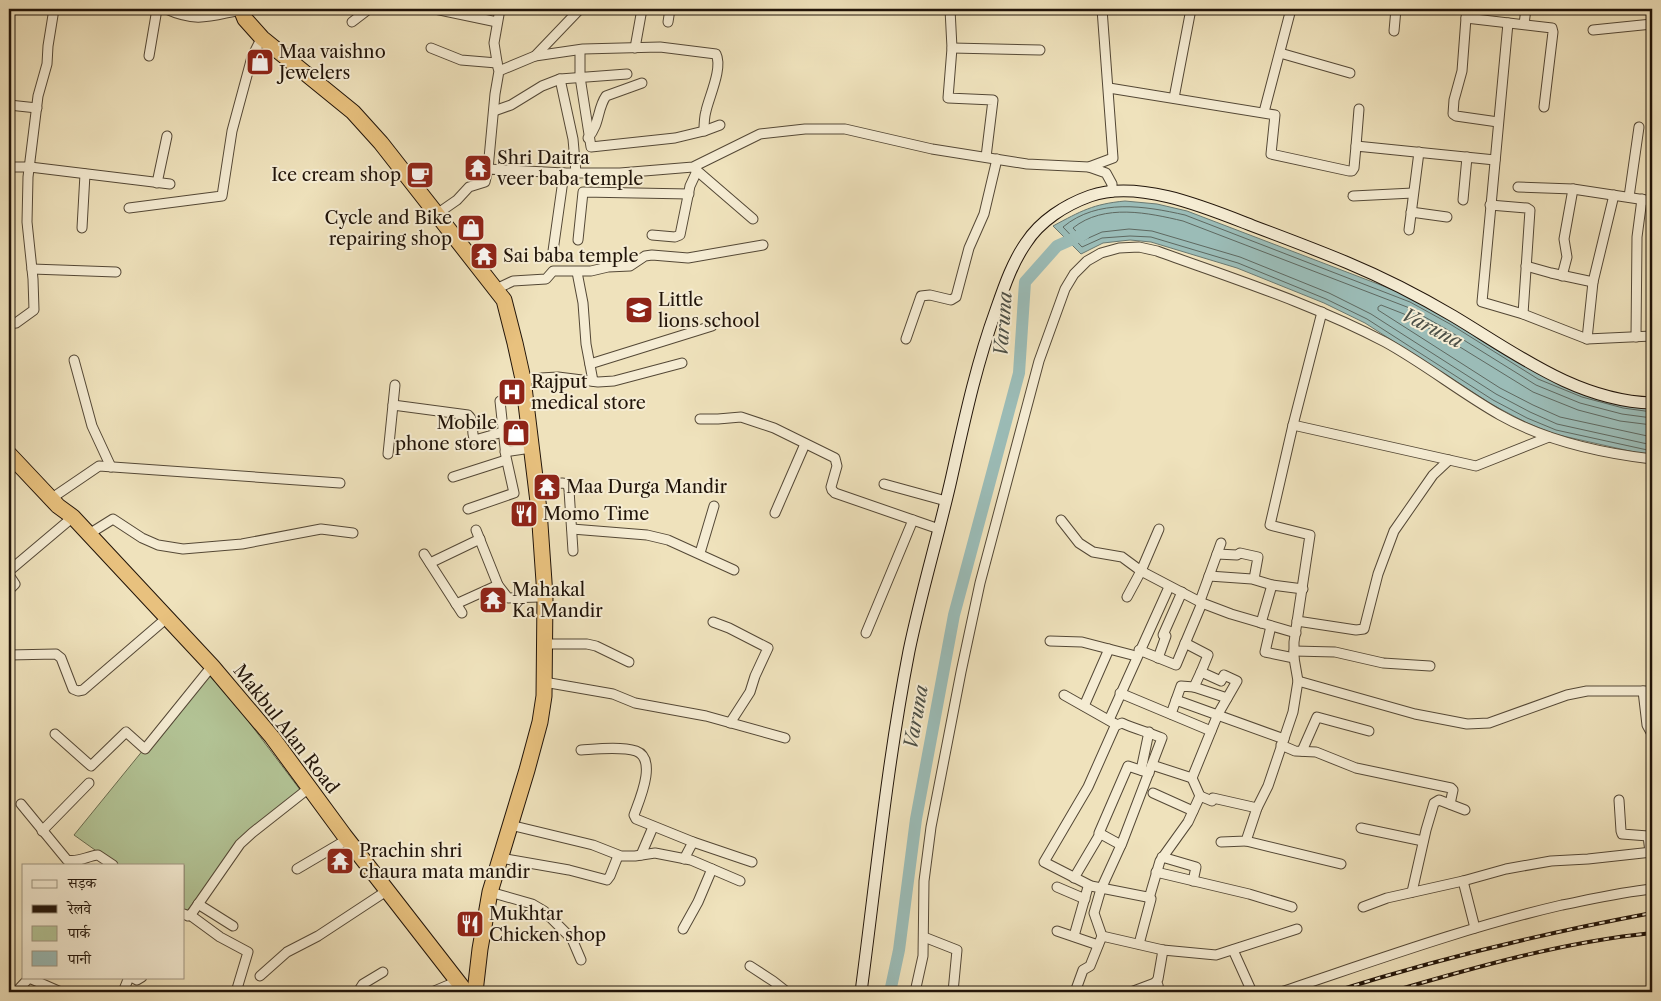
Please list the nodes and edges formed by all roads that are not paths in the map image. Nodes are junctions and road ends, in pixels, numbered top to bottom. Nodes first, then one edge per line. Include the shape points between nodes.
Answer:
1 (54, 9) edge
2 (157, 9) edge
3 (166, 9) edge
4 (369, 9) edge
5 (436, 9) edge
6 (500, 9) edge
7 (580, 9) edge
8 (642, 9) edge
9 (670, 9) edge
10 (950, 9) edge
11 (1102, 9) edge
12 (1191, 9) edge
13 (1292, 9) edge
14 (1396, 9) edge
15 (1526, 9) edge
16 (238, 10) edge
17 (1466, 13) edge
18 (352, 22) dead end
19 (498, 22) junction
20 (668, 22) dead end
21 (1508, 24) junction
22 (1524, 24) junction
23 (1652, 24) edge
24 (1592, 30) dead end
25 (1394, 31) dead end
26 (259, 43) junction
27 (431, 48) dead end
28 (635, 48) junction
29 (952, 48) junction
30 (580, 50) junction
31 (1040, 50) dead end
32 (1280, 52) junction
33 (148, 56) dead end
34 (535, 56) junction
35 (498, 67) junction
36 (1350, 73) dead end
37 (626, 74) dead end
38 (580, 77) junction
39 (560, 79) junction
40 (642, 83) dead end
41 (1109, 88) junction
42 (1174, 98) junction
43 (9, 105) edge
44 (37, 108) junction
45 (1359, 108) dead end
46 (1544, 108) dead end
47 (494, 111) junction
48 (1264, 112) junction
49 (1498, 122) junction
50 (720, 125) dead end
51 (1639, 126) dead end
52 (704, 131) junction
53 (167, 136) dead end
54 (588, 138) junction
55 (1356, 146) junction
56 (1419, 152) junction
57 (1467, 157) junction
58 (986, 158) junction
59 (997, 159) junction
60 (1495, 160) junction
61 (9, 167) edge
62 (30, 167) junction
63 (1089, 167) junction
64 (488, 169) junction
65 (695, 169) junction
66 (85, 174) junction
67 (564, 174) junction
68 (576, 174) junction
69 (157, 182) junction
70 (170, 184) dead end
71 (1518, 187) dead end
72 (1573, 189) junction
73 (1112, 192) junction
74 (1413, 193) junction
75 (689, 194) junction
76 (1614, 194) junction
77 (1353, 196) dead end
78 (1629, 197) junction
79 (1642, 199) junction
80 (1463, 200) dead end
81 (1652, 201) edge
82 (1490, 205) junction
83 (129, 208) dead end
84 (1411, 212) junction
85 (434, 216) junction
86 (1447, 217) dead end
87 (754, 218) dead end
88 (82, 228) dead end
89 (1409, 230) dead end
90 (652, 235) dead end
91 (578, 240) dead end
92 (762, 245) dead end
93 (553, 251) dead end
94 (1526, 266) junction
95 (32, 270) junction
96 (116, 272) dead end
97 (577, 272) junction
98 (1562, 276) junction
99 (1593, 282) junction
100 (496, 289) junction
101 (1322, 312) junction
102 (1523, 314) junction
103 (509, 317) junction
104 (9, 324) edge
105 (712, 326) dead end
106 (1652, 336) edge
107 (1636, 337) junction
108 (906, 339) dead end
109 (1587, 339) junction
110 (74, 360) dead end
111 (682, 363) dead end
112 (590, 364) junction
113 (523, 379) junction
114 (593, 381) junction
115 (395, 385) dead end
116 (500, 400) dead end
117 (1652, 403) edge
118 (393, 405) junction
119 (700, 419) dead end
120 (1293, 425) junction
121 (503, 432) junction
122 (1550, 437) junction
123 (805, 444) junction
124 (532, 448) junction
125 (9, 454) edge
126 (388, 454) dead end
127 (506, 456) junction
128 (1652, 459) edge
129 (1449, 460) junction
130 (112, 467) junction
131 (453, 477) dead end
132 (340, 483) dead end
133 (884, 484) dead end
134 (536, 492) junction
135 (946, 501) junction
136 (55, 502) junction
137 (714, 506) dead end
138 (468, 509) dead end
139 (775, 513) dead end
140 (70, 519) junction
141 (913, 520) junction
142 (1061, 520) dead end
143 (572, 529) junction
144 (939, 529) junction
145 (1159, 529) dead end
146 (476, 530) dead end
147 (353, 533) dead end
148 (89, 534) junction
149 (480, 540) junction
150 (1221, 544) dead end
151 (573, 551) dead end
152 (700, 553) junction
153 (424, 554) dead end
154 (1217, 554) junction
155 (430, 564) junction
156 (734, 570) dead end
157 (1141, 571) junction
158 (9, 573) edge
159 (1209, 576) junction
160 (1254, 579) junction
161 (498, 585) junction
162 (1169, 586) junction
163 (1272, 586) junction
164 (1303, 589) junction
165 (9, 590) edge
166 (1182, 592) junction
167 (539, 596) junction
168 (1127, 597) dead end
169 (1201, 602) junction
170 (456, 604) junction
171 (462, 613) dead end
172 (1297, 621) junction
173 (713, 622) dead end
174 (161, 623) junction
175 (1261, 623) junction
176 (1271, 626) junction
177 (866, 633) dead end
178 (1296, 634) junction
179 (1050, 641) dead end
180 (1185, 643) junction
181 (545, 644) junction
182 (1109, 649) junction
183 (1138, 653) junction
184 (1294, 654) junction
185 (9, 656) edge
186 (1158, 658) junction
187 (629, 662) dead end
188 (1430, 666) dead end
189 (209, 669) junction
190 (1201, 672) junction
191 (1298, 681) junction
192 (544, 682) junction
193 (1194, 687) junction
194 (1648, 691) edge
195 (1120, 693) junction
196 (1064, 695) dead end
197 (1227, 698) junction
198 (1176, 700) junction
199 (1084, 706) junction
200 (1171, 714) junction
201 (1218, 714) junction
202 (1112, 722) junction
203 (730, 723) junction
204 (1211, 731) junction
205 (1369, 731) dead end
206 (1149, 732) junction
207 (55, 734) dead end
208 (1652, 734) edge
209 (785, 738) dead end
210 (1282, 742) junction
211 (581, 750) dead end
212 (1302, 751) junction
213 (288, 765) junction
214 (1148, 769) junction
215 (1192, 778) junction
216 (89, 782) dead end
217 (304, 792) junction
218 (1153, 793) dead end
219 (1200, 796) junction
220 (1619, 800) dead end
221 (21, 804) dead end
222 (1450, 804) junction
223 (1257, 808) junction
224 (1465, 810) dead end
225 (1193, 811) junction
226 (510, 825) junction
227 (653, 827) junction
228 (1361, 828) dead end
229 (42, 831) junction
230 (1100, 834) junction
231 (345, 841) junction
232 (1246, 841) junction
233 (1423, 841) junction
234 (693, 842) junction
235 (1221, 842) dead end
236 (1121, 845) junction
237 (1651, 852) edge
238 (641, 855) junction
239 (618, 856) junction
240 (1162, 857) junction
241 (500, 858) junction
242 (684, 859) junction
243 (752, 862) dead end
244 (112, 864) edge
245 (1341, 864) dead end
246 (297, 869) dead end
247 (712, 869) junction
248 (1156, 872) junction
249 (1074, 878) junction
250 (740, 881) dead end
251 (1193, 881) junction
252 (1463, 881) junction
253 (1091, 886) junction
254 (1057, 887) dead end
255 (1101, 888) junction
256 (1652, 888) edge
257 (490, 892) junction
258 (1412, 892) junction
259 (384, 893) junction
260 (1147, 897) junction
261 (1085, 899) junction
262 (198, 904) junction
263 (1292, 906) dead end
264 (1363, 906) dead end
265 (187, 914) edge
266 (233, 926) dead end
267 (1475, 928) junction
268 (683, 929) dead end
269 (1297, 929) dead end
270 (1058, 931) dead end
271 (1074, 936) junction
272 (1102, 936) junction
273 (924, 937) junction
274 (1139, 944) junction
275 (1098, 945) junction
276 (1163, 950) junction
277 (1233, 950) junction
278 (581, 960) dead end
279 (750, 966) dead end
280 (383, 972) dead end
281 (260, 976) dead end
282 (130, 978) edge
283 (1155, 983) junction
284 (463, 990) edge
285 (16, 992) edge
286 (61, 992) edge
287 (123, 992) edge
288 (236, 992) edge
289 (358, 992) edge
290 (432, 992) edge
291 (787, 992) edge
292 (861, 992) edge
293 (915, 992) edge
294 (953, 992) edge
295 (1075, 992) edge
296 (1131, 992) edge
297 (1159, 992) edge
298 (1252, 992) edge
299 (1281, 992) edge

1 - 44 street
2 - 33 street
3 - 16 street via 192,18
4 - 18 street
5 - 19 street
6 - 19 street
7 - 34 street
8 - 28 street
9 - 20 street
10 - 29 street
11 - 41 street
12 - 42 street
13 - 32 street
14 - 25 street
15 - 22 street
16 - 26 highway via 245,30
16 - 85 highway via 262,38 353,112 394,158
17 - 21 street
17 - 49 street via 1462,71 1453,114
19 - 35 street via 494,43
21 - 22 street
21 - 49 street
22 - 46 street via 1549,27 1553,32
23 - 24 street
26 - 83 street via 252,57 232,131 222,196
26 - 85 highway via 321,92 361,130
27 - 35 street via 461,60
28 - 30 street
28 - 52 street via 674,48 717,55 717,73 705,114
29 - 31 street
29 - 58 street via 948,98 993,100
30 - 34 street
30 - 38 street
32 - 36 street
32 - 48 street
34 - 35 street
35 - 47 street
37 - 38 street
38 - 39 street
38 - 54 street
39 - 47 street
39 - 68 street via 573,139
40 - 54 street via 606,96
41 - 42 street
41 - 63 street via 1113,158
42 - 48 street
43 - 44 street
44 - 62 street
45 - 55 street
47 - 64 street
48 - 55 street via 1275,115 1271,154 1352,171
49 - 60 street
50 - 52 street
51 - 78 street
52 - 54 street via 594,148
53 - 69 street
55 - 56 street
56 - 57 street
56 - 74 street
57 - 60 street
57 - 80 street
58 - 59 street
58 - 65 street via 845,130 804,129 760,134
59 - 63 street
59 - 108 street via 984,214 969,248 956,298 951,300 930,294 921,296
60 - 82 street
61 - 62 street
62 - 66 street
62 - 95 street via 27,222
63 - 73 street via 1106,172
64 - 67 street
64 - 85 street via 485,182 469,187
65 - 68 street
65 - 75 street
65 - 87 street
66 - 69 street
66 - 88 street
67 - 68 street
67 - 93 street
69 - 70 street
71 - 72 street
72 - 76 street
72 - 98 street via 1564,239 1567,257
73 - 117 street via 1170,197 1278,235 1406,290 1550,375 1600,394
73 - 135 street via 1092,195 1055,214 1037,228 1018,256 990,324
74 - 77 street
74 - 84 street
75 - 90 street via 680,235
75 - 91 street via 583,192
76 - 78 street
76 - 99 street
78 - 79 street
79 - 81 street
79 - 107 street via 1637,237
82 - 94 street via 1529,208
82 - 102 street via 1482,300
84 - 86 street
84 - 89 street
85 - 100 highway
85 - 103 highway
92 - 97 street via 688,258 644,256 630,266
94 - 98 street
94 - 102 street
95 - 96 street
95 - 104 street via 34,310 16,323
97 - 100 street via 553,270 546,279 513,281
97 - 112 street
98 - 99 street
99 - 109 street
100 - 103 highway via 504,300
101 - 120 street
101 - 122 street via 1386,343 1500,415
101 - 273 street via 1139,247 1101,253 1074,274 1065,289 1039,361 980,583 931,828 924,880
102 - 109 street
103 - 113 highway
105 - 112 street
106 - 107 street
107 - 109 street
110 - 130 street via 92,426
111 - 114 street via 624,380
112 - 114 street
113 - 114 street
113 - 124 highway
115 - 118 street
116 - 121 street
118 - 121 street via 468,415 475,440
118 - 126 street
119 - 123 street via 742,417
120 - 129 street
120 - 164 street via 1270,525 1310,536
121 - 127 street
122 - 128 street
122 - 129 street via 1476,466
123 - 139 street
123 - 141 street via 837,460 831,487 835,493
124 - 127 street
124 - 134 highway
125 - 136 highway, Makbul Alan Road
127 - 131 street
127 - 138 street via 514,493
129 - 172 street via 1433,475 1394,531 1378,574 1364,628 1356,630
130 - 132 street
130 - 136 street via 99,466
133 - 135 street
134 - 143 street via 568,484
134 - 167 highway via 533,512
134 - 181 highway via 546,596
135 - 144 street
136 - 140 highway, Makbul Alan Road
137 - 152 street
140 - 148 highway, Makbul Alan Road
140 - 158 street
140 - 174 highway, Makbul Alan Road
141 - 144 street
141 - 177 street
142 - 157 street via 1086,548 1122,557
143 - 151 street
143 - 152 street via 646,535
144 - 292 street via 919,603 899,712
145 - 157 street
146 - 149 street
147 - 148 street via 321,529 242,544 182,549 158,546 113,519
148 - 189 highway, Makbul Alan Road
149 - 155 street
149 - 161 street
150 - 154 street
152 - 156 street
153 - 155 street
154 - 159 street
154 - 160 street via 1240,553 1258,557
155 - 170 street
157 - 162 street
157 - 168 street
158 - 165 street via 15,584
159 - 160 street
159 - 169 street
160 - 163 street
161 - 167 street via 508,598
161 - 170 street
162 - 166 street
162 - 183 street
163 - 164 street
163 - 175 street
164 - 172 street
166 - 169 street
166 - 186 street via 1163,635 1166,636
167 - 284 highway via 533,722 479,900
169 - 175 street
169 - 180 street
170 - 171 street
172 - 178 street
173 - 203 street via 768,648 750,692
174 - 185 street via 80,691 73,689 61,658 56,654
174 - 189 highway, Makbul Alan Road
175 - 176 street
176 - 178 street
176 - 184 street via 1265,652
178 - 184 street
179 - 182 street via 1082,642
180 - 186 street via 1176,665
180 - 190 street via 1208,655
181 - 187 street via 587,644
181 - 192 highway
182 - 183 street
182 - 199 street
183 - 186 street
183 - 195 street
184 - 188 street via 1335,652 1383,663
184 - 191 street
189 - 207 street via 145,748 126,732 90,766
189 - 213 highway, Makbul Alan Road via 272,737
190 - 193 street
190 - 197 street via 1221,681 1224,675 1237,681
191 - 194 street via 1415,714 1467,724 1489,723 1587,691
191 - 210 street via 1293,712
192 - 203 street via 613,694 635,703
192 - 226 highway via 540,722
193 - 197 street
193 - 198 street via 1182,686
194 - 208 street via 1647,725
195 - 200 street
195 - 202 street
196 - 199 street
197 - 201 street
198 - 200 street
198 - 201 street
199 - 202 street
200 - 204 street
201 - 204 street
201 - 210 street
202 - 206 street
202 - 249 street via 1088,787 1044,862
203 - 209 street
204 - 215 street
205 - 212 street via 1317,717
206 - 214 street
206 - 214 street via 1162,738
210 - 212 street via 1295,751
210 - 223 street
211 - 227 street via 629,750 642,755 646,764 646,782 634,817
212 - 222 street via 1316,752 1356,768 1451,788
213 - 217 highway, Makbul Alan Road
213 - 231 highway, Makbul Alan Road
214 - 215 street
214 - 230 street via 1128,766
214 - 236 street
215 - 219 street
216 - 229 street
217 - 231 highway, Makbul Alan Road
217 - 262 street via 240,844
218 - 225 street
219 - 223 street
219 - 225 street
220 - 237 street via 1622,834 1648,836
221 - 229 street
222 - 224 street
222 - 233 street via 1439,800 1434,803
223 - 232 street
225 - 240 street
226 - 239 street via 593,845
226 - 241 highway
227 - 234 street
227 - 238 street
228 - 233 street
229 - 244 street via 67,860 78,861 98,855
230 - 236 street
230 - 249 street
231 - 246 street
231 - 259 highway, Makbul Alan Road
232 - 235 street
232 - 245 street
233 - 258 street
234 - 242 street
234 - 243 street
236 - 255 street
237 - 252 street via 1551,860
238 - 239 street
238 - 242 street via 655,853
239 - 241 street via 607,880
240 - 248 street
240 - 251 street via 1196,867
241 - 257 highway
242 - 247 street
247 - 250 street
247 - 268 street
248 - 251 street
248 - 260 street
249 - 253 street
251 - 263 street
252 - 258 street
252 - 267 street
253 - 255 street
253 - 261 street
254 - 261 street
255 - 260 street
255 - 272 street via 1094,913
256 - 267 street via 1540,910
257 - 278 street via 532,904 544,911 572,939
257 - 284 highway via 480,949
258 - 264 street
259 - 281 street via 288,952
259 - 284 highway, Makbul Alan Road
260 - 274 street via 1151,899
261 - 271 street
262 - 265 street
262 - 266 street
265 - 288 street via 248,952
267 - 299 street
269 - 277 street
270 - 271 street
271 - 275 street
272 - 274 street
272 - 275 street
273 - 293 street
273 - 294 street via 957,950
274 - 276 street
275 - 295 street
276 - 277 street via 1216,955
276 - 283 street
277 - 298 street
279 - 291 street
280 - 289 street via 363,984
282 - 287 street
283 - 296 street
283 - 297 street
284 - 290 street
285 - 286 street via 29,978

